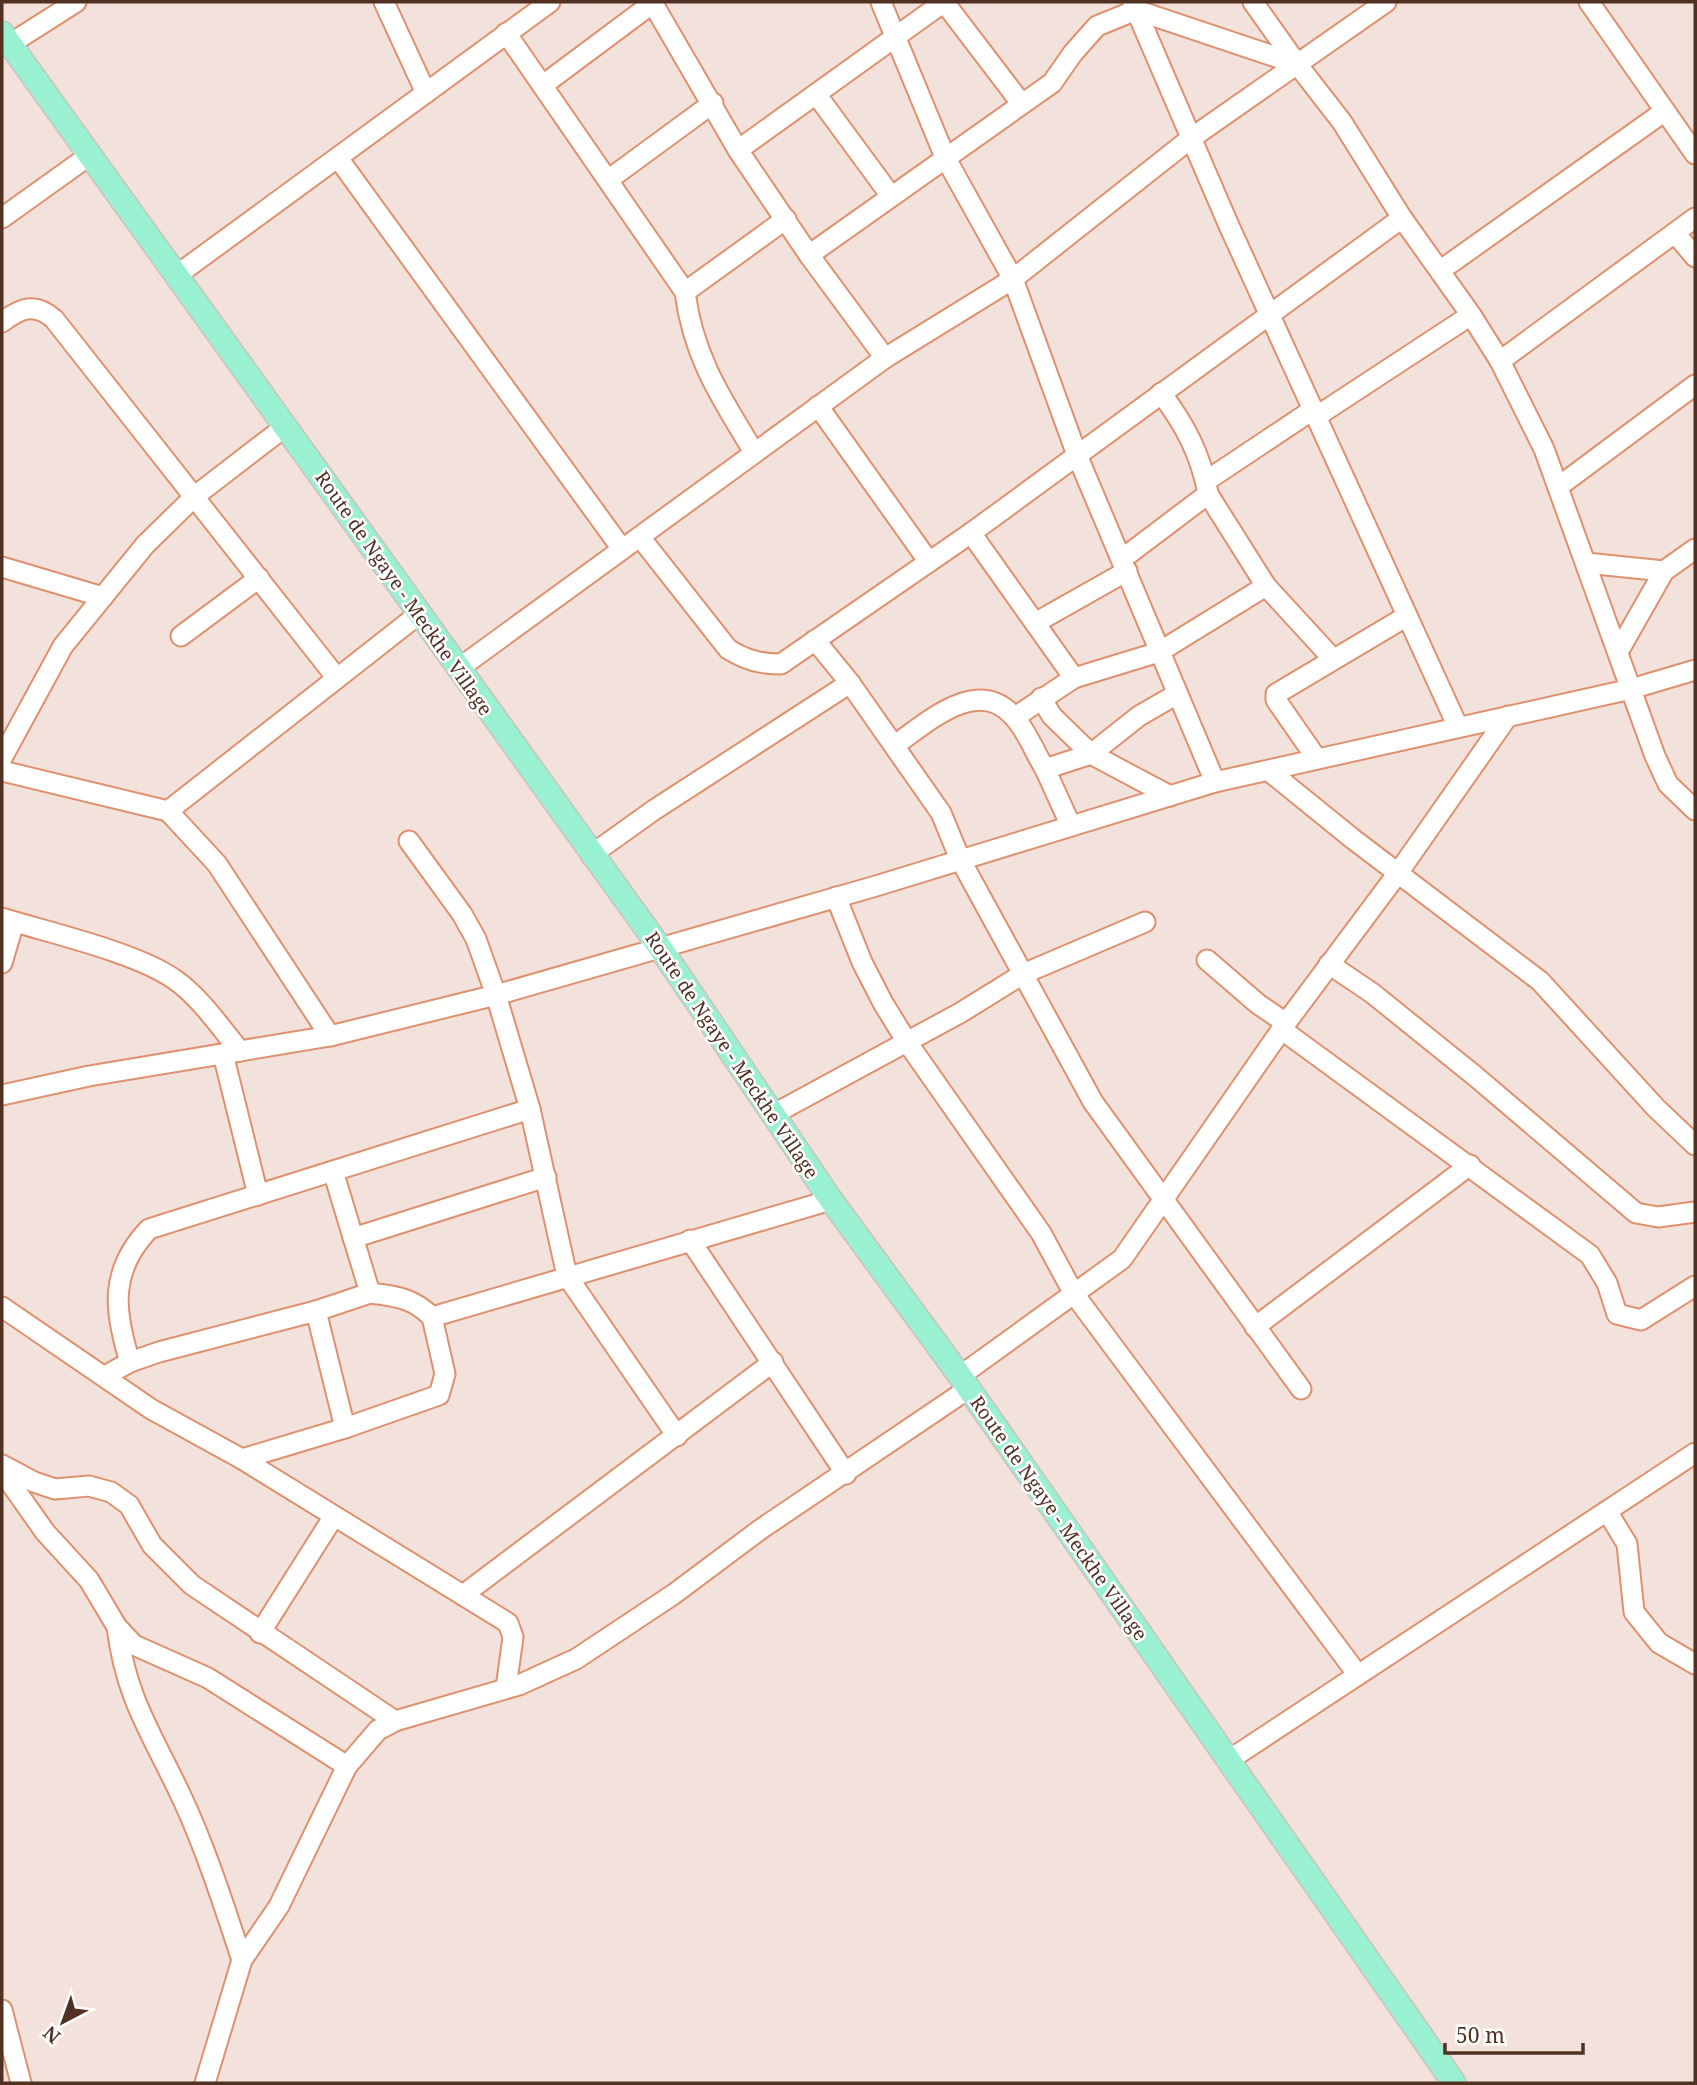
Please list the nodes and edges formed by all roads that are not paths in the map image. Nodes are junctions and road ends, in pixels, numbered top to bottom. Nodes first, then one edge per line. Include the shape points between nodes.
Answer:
1 (76, 2) edge
2 (384, 2) edge
3 (550, 2) edge
4 (881, 2) edge
5 (944, 2) edge
6 (1253, 2) edge
7 (1386, 2) edge
8 (1589, 2) edge
9 (652, 3) edge
10 (1134, 6) edge
11 (506, 33) junction
12 (895, 35) junction
13 (6, 39) edge
14 (1297, 64) junction
15 (543, 85) junction
16 (426, 93) junction
17 (816, 94) junction
18 (713, 103) junction
19 (1021, 103) junction
20 (1665, 111) junction
21 (1190, 139) junction
22 (738, 150) junction
23 (1695, 154) edge
24 (90, 155) junction
25 (945, 157) junction
26 (338, 158) junction
27 (608, 180) junction
28 (891, 196) junction
29 (2, 218) edge
30 (1402, 218) junction
31 (1695, 218) edge
32 (786, 219) junction
33 (1675, 233) junction
34 (809, 255) junction
35 (1695, 257) edge
36 (1441, 271) junction
37 (177, 275) junction
38 (1013, 279) junction
39 (685, 292) junction
40 (1270, 313) junction
41 (1471, 315) junction
42 (2, 322) edge
43 (885, 358) junction
44 (1500, 361) junction
45 (1695, 385) edge
46 (1161, 393) junction
47 (818, 406) junction
48 (1315, 413) junction
49 (286, 426) junction
50 (754, 452) junction
51 (1077, 455) junction
52 (1207, 487) junction
53 (1558, 487) junction
54 (195, 496) junction
55 (971, 533) junction
56 (640, 537) junction
57 (1695, 548) edge
58 (622, 549) junction
59 (929, 562) junction
60 (1586, 563) junction
61 (1125, 565) junction
62 (2, 567) edge
63 (1664, 571) junction
64 (259, 578) junction
65 (1266, 586) junction
66 (103, 597) junction
67 (419, 614) junction
68 (1407, 615) junction
69 (1035, 623) junction
70 (181, 636) dead end
71 (815, 640) junction
72 (1159, 652) junction
73 (1618, 652) junction
74 (1333, 659) junction
75 (458, 669) junction
76 (1695, 670) edge
77 (336, 677) junction
78 (1074, 678) junction
79 (850, 683) junction
80 (1631, 689) junction
81 (1177, 694) junction
82 (1041, 698) junction
83 (1508, 716) junction
84 (1015, 717) junction
85 (1458, 727) junction
86 (895, 745) junction
87 (1091, 754) junction
88 (2, 758) edge
89 (1317, 760) junction
90 (1045, 769) junction
91 (2, 771) edge
92 (1269, 771) junction
93 (1215, 782) junction
94 (1170, 796) junction
95 (1695, 810) edge
96 (167, 811) junction
97 (1070, 826) junction
98 (409, 841) dead end
99 (591, 855) junction
100 (960, 859) junction
101 (1398, 873) junction
102 (836, 897) junction
103 (8, 920) edge
104 (1144, 922) dead end
105 (661, 949) junction
106 (1207, 960) dead end
107 (2, 963) edge
108 (1329, 964) junction
109 (1023, 974) junction
110 (496, 995) junction
111 (1283, 1026) junction
112 (330, 1036) junction
113 (907, 1042) junction
114 (231, 1052) junction
115 (2, 1095) edge
116 (530, 1110) junction
117 (774, 1114) junction
118 (1695, 1145) edge
119 (1470, 1165) junction
120 (333, 1171) junction
121 (546, 1177) junction
122 (258, 1195) junction
123 (831, 1200) junction
124 (1163, 1200) junction
125 (1695, 1212) edge
126 (353, 1238) junction
127 (690, 1240) junction
128 (567, 1276) junction
129 (1695, 1286) edge
130 (370, 1293) junction
131 (1074, 1294) junction
132 (2, 1307) edge
133 (316, 1311) junction
134 (432, 1317) junction
135 (1255, 1327) junction
136 (130, 1362) junction
137 (773, 1362) junction
138 (105, 1376) junction
139 (964, 1382) junction
140 (1301, 1389) dead end
141 (345, 1428) junction
142 (677, 1436) junction
143 (1695, 1453) edge
144 (242, 1459) junction
145 (2, 1465) edge
146 (2, 1471) edge
147 (846, 1474) junction
148 (1607, 1511) junction
149 (334, 1516) junction
150 (463, 1595) junction
151 (117, 1627) junction
152 (260, 1633) junction
153 (1695, 1664) edge
154 (1358, 1675) junction
155 (506, 1688) junction
156 (396, 1721) junction
157 (1228, 1760) junction
158 (347, 1766) junction
159 (242, 1960) junction
160 (2, 2010) edge
161 (21, 2083) edge
162 (205, 2083) edge
163 (1454, 2083) edge

1 - 13 street
2 - 16 street
3 - 11 street
4 - 12 street
5 - 12 street
5 - 19 street
6 - 14 street
7 - 14 street
8 - 20 street
9 - 15 street
9 - 18 street
10 - 14 street
10 - 19 street via 1097,26 1052,83
10 - 21 street
11 - 15 street
11 - 16 street
12 - 17 street
12 - 25 street
13 - 24 main road, Route de Ngaye - Meckhe Village
14 - 21 street
14 - 30 street via 1342,122
15 - 27 street
16 - 26 street
17 - 22 street
17 - 28 street
18 - 22 street
18 - 27 street
19 - 25 street
20 - 23 street
20 - 36 street
21 - 38 street
21 - 40 street
22 - 32 street
24 - 29 street
24 - 37 main road, Route de Ngaye - Meckhe Village
25 - 28 street
25 - 38 street
26 - 37 street
26 - 58 street
27 - 39 street
28 - 34 street
30 - 36 street
30 - 40 street
31 - 33 street
32 - 34 street
32 - 39 street
33 - 35 street
33 - 44 street
34 - 43 street
36 - 41 street
37 - 49 main road, Route de Ngaye - Meckhe Village
38 - 43 street
38 - 51 street
39 - 50 street via 699,356
40 - 46 street
40 - 48 street
41 - 44 street
41 - 48 street
42 - 54 street via 27,307 42,309
43 - 47 street
44 - 53 street
45 - 53 street
46 - 51 street
46 - 52 street via 1189,431
47 - 50 street
47 - 59 street
48 - 52 street
48 - 68 street
49 - 54 street
49 - 67 main road, Route de Ngaye - Meckhe Village
50 - 56 street
51 - 55 street
51 - 61 street
52 - 61 street
52 - 65 street
53 - 60 street
54 - 64 street
54 - 66 street via 145,545
55 - 59 street
55 - 69 street
56 - 58 street
56 - 71 street via 729,649 744,659 780,664
57 - 63 street
58 - 75 street
59 - 71 street
60 - 63 street
60 - 73 street
61 - 69 street
61 - 72 street
62 - 66 street
63 - 73 street
64 - 70 street
64 - 77 street
65 - 72 street
65 - 74 street
66 - 88 street via 63,646
67 - 75 main road, Route de Ngaye - Meckhe Village
67 - 77 street
68 - 74 street
68 - 85 street
69 - 78 street
71 - 79 street
72 - 78 street
72 - 81 street
73 - 80 street
74 - 89 street via 1276,694
75 - 99 main road, Route de Ngaye - Meckhe Village
76 - 80 street
77 - 96 street
78 - 82 street
79 - 86 street
79 - 99 street
80 - 83 street
80 - 95 street via 1668,784
81 - 87 street via 1139,716
81 - 93 street
82 - 84 street
82 - 87 street via 1052,716
83 - 85 street
83 - 101 street
84 - 86 street via 996,702 961,703
84 - 90 street
85 - 89 street
86 - 100 street via 941,813
87 - 90 street
87 - 94 street
89 - 92 street
90 - 97 street
91 - 96 street
92 - 93 street
92 - 101 street
93 - 94 street
94 - 97 street
96 - 112 street via 217,864
97 - 100 street
98 - 110 street via 462,914
99 - 105 main road, Route de Ngaye - Meckhe Village
100 - 102 street
100 - 109 street
101 - 108 street
101 - 118 street via 1540,981
102 - 105 street
102 - 113 street via 862,962
103 - 107 street
103 - 114 street via 147,965 174,979 190,993
104 - 109 street
105 - 110 street
105 - 117 main road, Route de Ngaye - Meckhe Village
106 - 111 street
108 - 111 street
108 - 125 street via 1465,1067 1636,1213 1658,1217
109 - 113 street
109 - 124 street via 1093,1102
110 - 112 street
110 - 116 street
111 - 119 street
111 - 124 street
112 - 114 street
113 - 117 street
113 - 131 street via 1041,1233
114 - 115 street
114 - 122 street
116 - 120 street
116 - 121 street
117 - 123 main road, Route de Ngaye - Meckhe Village
119 - 129 street via 1590,1255 1607,1283 1617,1314 1641,1320
119 - 135 street
120 - 122 street
120 - 126 street
121 - 126 street
121 - 128 street
122 - 136 street via 149,1229 139,1239 126,1259 117,1294 119,1326
123 - 127 street
123 - 139 main road, Route de Ngaye - Meckhe Village
124 - 131 street via 1122,1259
124 - 135 street
126 - 130 street
127 - 128 street
127 - 137 street
128 - 134 street
128 - 142 street
130 - 133 street
130 - 134 street via 403,1297
131 - 139 street
131 - 154 street
132 - 138 street
133 - 136 street
133 - 141 street
134 - 141 street via 445,1374 439,1395
135 - 140 street
136 - 138 street
137 - 142 street
137 - 147 street
138 - 144 street via 151,1409
139 - 147 street
139 - 157 main road, Route de Ngaye - Meckhe Village
141 - 144 street
142 - 150 street
143 - 148 street
144 - 149 street
145 - 152 street via 55,1489 89,1486 111,1492 129,1505 152,1545 172,1568
146 - 151 street via 45,1532 89,1580
147 - 155 street via 576,1659
148 - 153 street via 1627,1544 1634,1612 1659,1643
148 - 154 street
149 - 150 street
149 - 152 street
150 - 155 street via 508,1623 513,1637
151 - 158 street via 134,1645 208,1678
151 - 159 street via 122,1667 138,1711 208,1859
152 - 156 street
154 - 157 street
155 - 156 street
156 - 158 street via 371,1737
157 - 163 main road, Route de Ngaye - Meckhe Village
158 - 159 street via 279,1906
159 - 162 street
160 - 161 street

